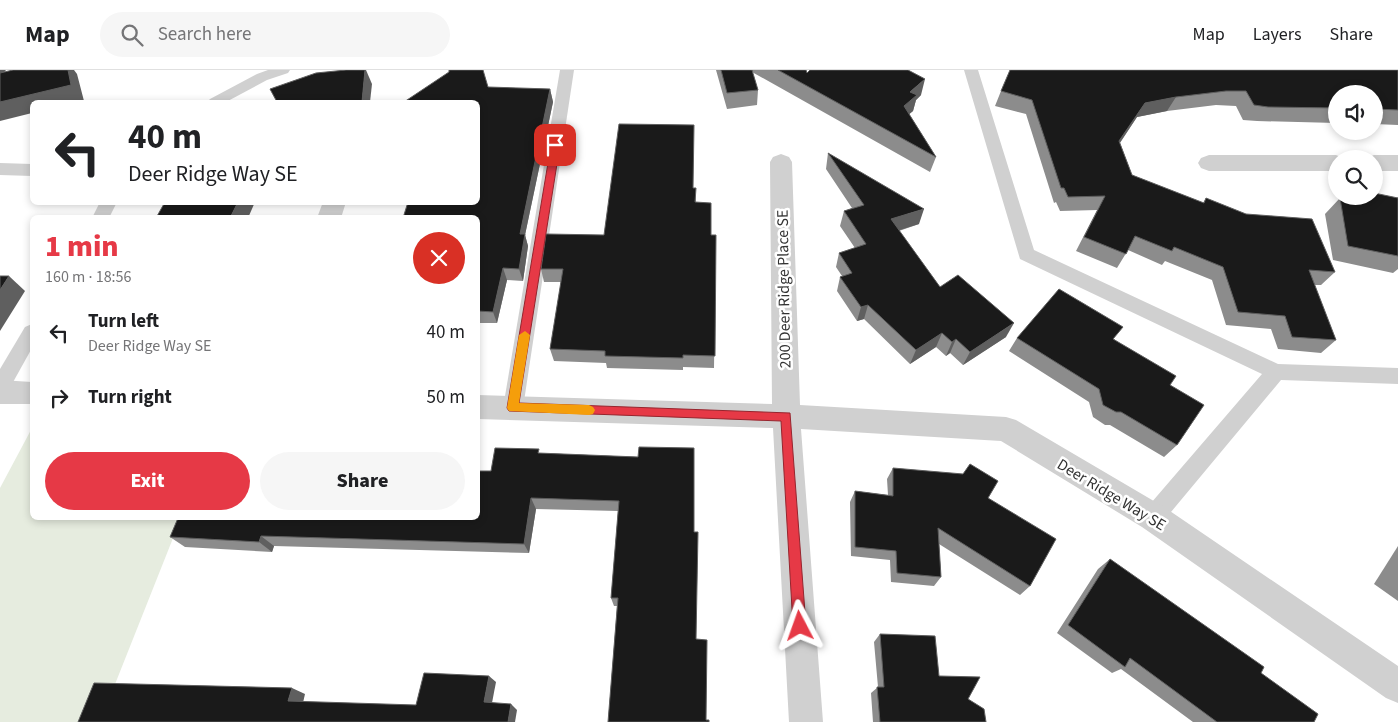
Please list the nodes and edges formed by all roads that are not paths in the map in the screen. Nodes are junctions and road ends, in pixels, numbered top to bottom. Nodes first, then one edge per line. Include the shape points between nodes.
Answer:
1 (283, 70) edge
2 (567, 70) edge
3 (971, 70) edge
4 (219, 100) edge
5 (780, 162) dead end
6 (1328, 163) edge
7 (1383, 163) edge
8 (1398, 163) edge
9 (1209, 164) dead end
10 (0, 169) edge
11 (30, 170) edge
12 (30, 335) edge
13 (1276, 372) junction
14 (1398, 376) edge
15 (0, 386) edge
16 (0, 392) edge
17 (30, 393) edge
18 (480, 407) edge
19 (513, 408) junction
20 (786, 416) junction
21 (1152, 517) junction
22 (1398, 686) edge
23 (806, 722) edge

1 - 4 lane via 262,77
2 - 19 lane
3 - 13 lane via 1026,254
5 - 20 street, 200 Deer Ridge Place SE
6 - 9 street
7 - 8 street
10 - 11 lane
12 - 15 lane
13 - 14 lane
13 - 21 lane
16 - 17 street
18 - 19 street, Deer Ridge Way SE
19 - 20 street, Deer Ridge Way SE
20 - 21 street, Deer Ridge Way SE via 1006,430
20 - 23 street
21 - 22 street, Deer Ridge Way SE

